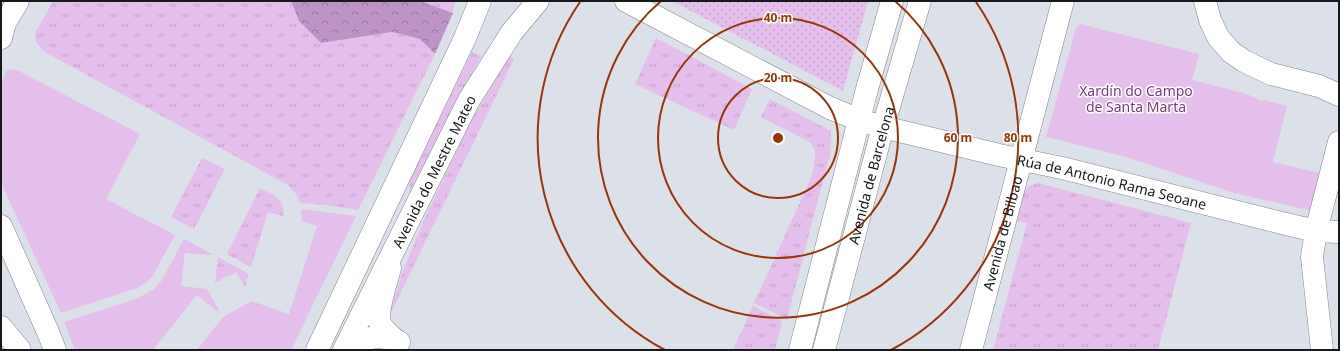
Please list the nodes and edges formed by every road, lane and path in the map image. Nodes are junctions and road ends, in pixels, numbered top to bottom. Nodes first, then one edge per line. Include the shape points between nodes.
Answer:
1 (18, 1) edge
2 (480, 1) edge
3 (538, 1) edge
4 (626, 1) edge
5 (892, 1) edge
6 (920, 1) edge
7 (1063, 1) edge
8 (1205, 1) edge
9 (2, 29) edge
10 (1339, 95) edge
11 (859, 120) junction
12 (883, 127) junction
13 (1339, 142) edge
14 (1021, 160) junction
15 (1, 226) edge
16 (1316, 231) junction
17 (1339, 232) edge
18 (394, 251) junction
19 (1, 327) edge
20 (400, 345) edge
21 (20, 350) edge
22 (55, 350) edge
23 (317, 350) edge
24 (346, 350) edge
25 (800, 350) edge
26 (824, 350) edge
27 (971, 350) edge
28 (1322, 350) edge

1 - 9 street
2 - 23 street, Avenida do Mestre Mateo via 465,38
3 - 18 street, Avenida do Mestre Mateo via 512,32 469,100
4 - 11 street, Rúa de Antonio Rama Seoane via 830,108
5 - 11 street, Avenida de Barcelona
6 - 12 street, Avenida de Barcelona
7 - 14 street, Avenida de Bilbao
8 - 10 street via 1218,37 1231,52 1271,74 1319,86
11 - 12 street, Rúa de Antonio Rama Seoane
11 - 25 street, Avenida de Barcelona
12 - 14 street, Rúa de Antonio Rama Seoane
12 - 26 street, Avenida de Barcelona
13 - 16 street
14 - 16 street, Rúa de Antonio Rama Seoane
14 - 27 street, Avenida de Bilbao
15 - 22 street
16 - 17 street, Rúa de Antonio Rama Seoane
16 - 28 street via 1312,257
18 - 20 street via 379,314 384,330
18 - 24 street, Avenida do Mestre Mateo
19 - 21 street
20 - 24 street via 379,337 365,339

